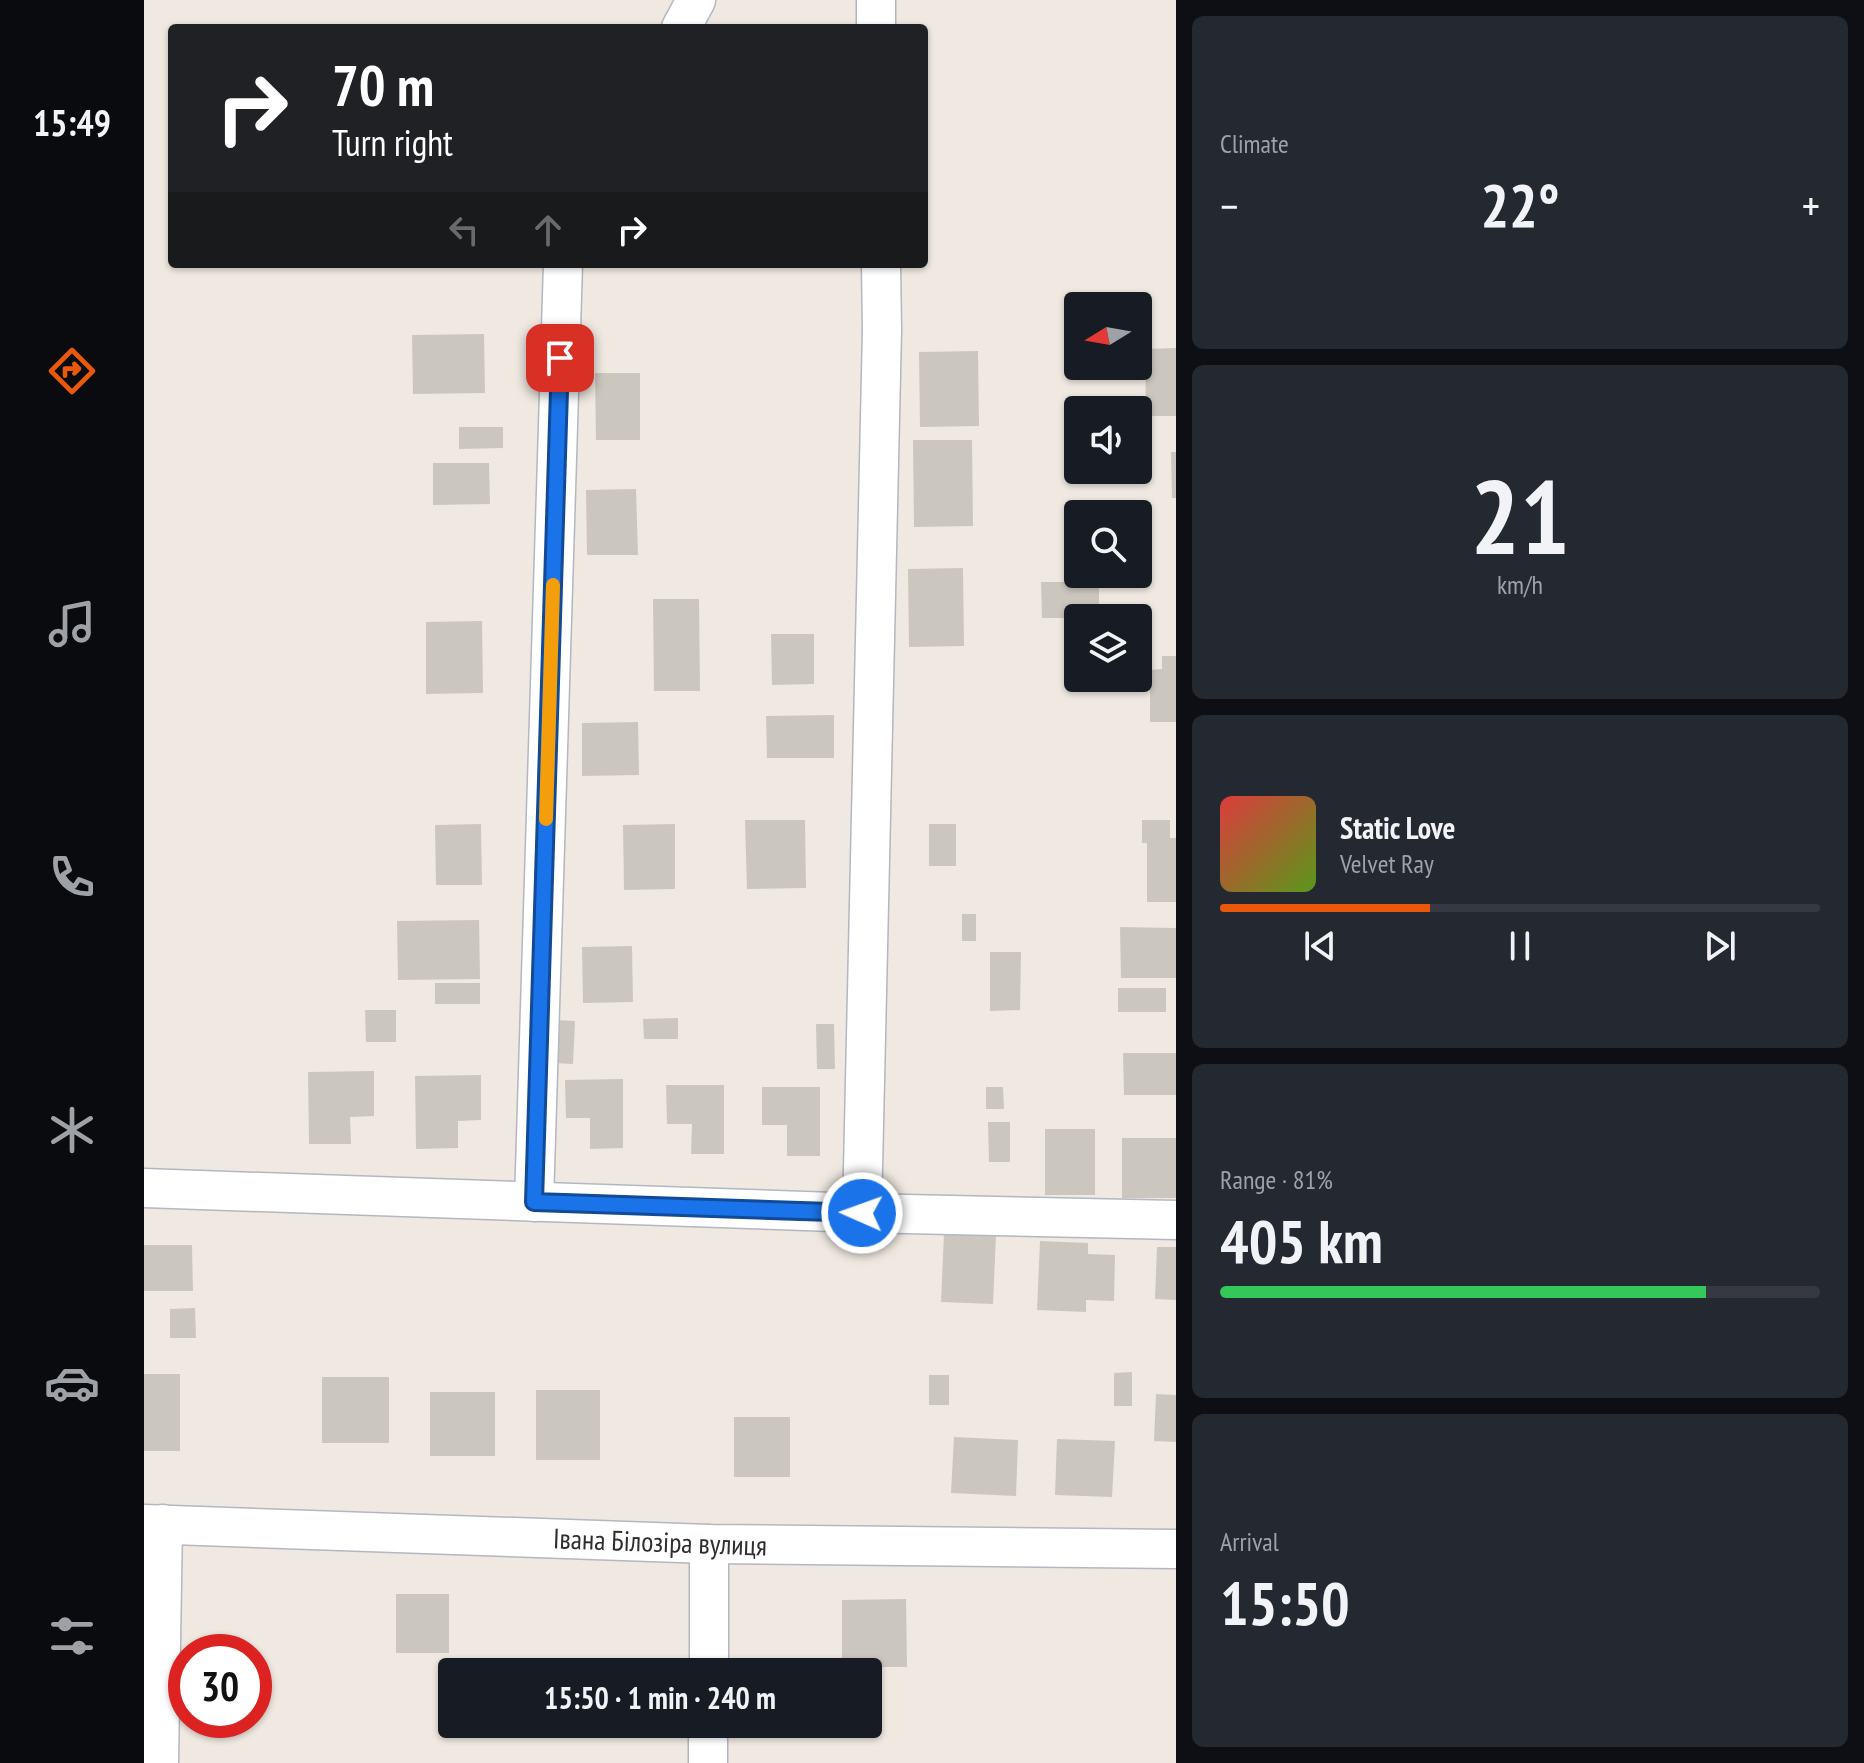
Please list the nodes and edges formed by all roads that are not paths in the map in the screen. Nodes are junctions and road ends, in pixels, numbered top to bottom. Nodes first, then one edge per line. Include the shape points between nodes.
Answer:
1 (696, 0) edge
2 (876, 0) edge
3 (683, 24) edge
4 (876, 24) edge
5 (563, 268) edge
6 (881, 268) edge
7 (144, 1188) edge
8 (534, 1202) junction
9 (862, 1213) junction
10 (1176, 1220) edge
11 (153, 1524) edge
12 (709, 1544) junction
13 (1176, 1549) edge
14 (709, 1658) edge
15 (708, 1738) edge
16 (159, 1763) edge
17 (708, 1763) edge

1 - 3 street
2 - 4 street
5 - 8 street
6 - 9 street
7 - 8 street
8 - 9 street
9 - 10 street
11 - 12 street, Івана Білозіра вулиця
11 - 16 street
12 - 13 street, Івана Білозіра вулиця
12 - 14 street
15 - 17 street

